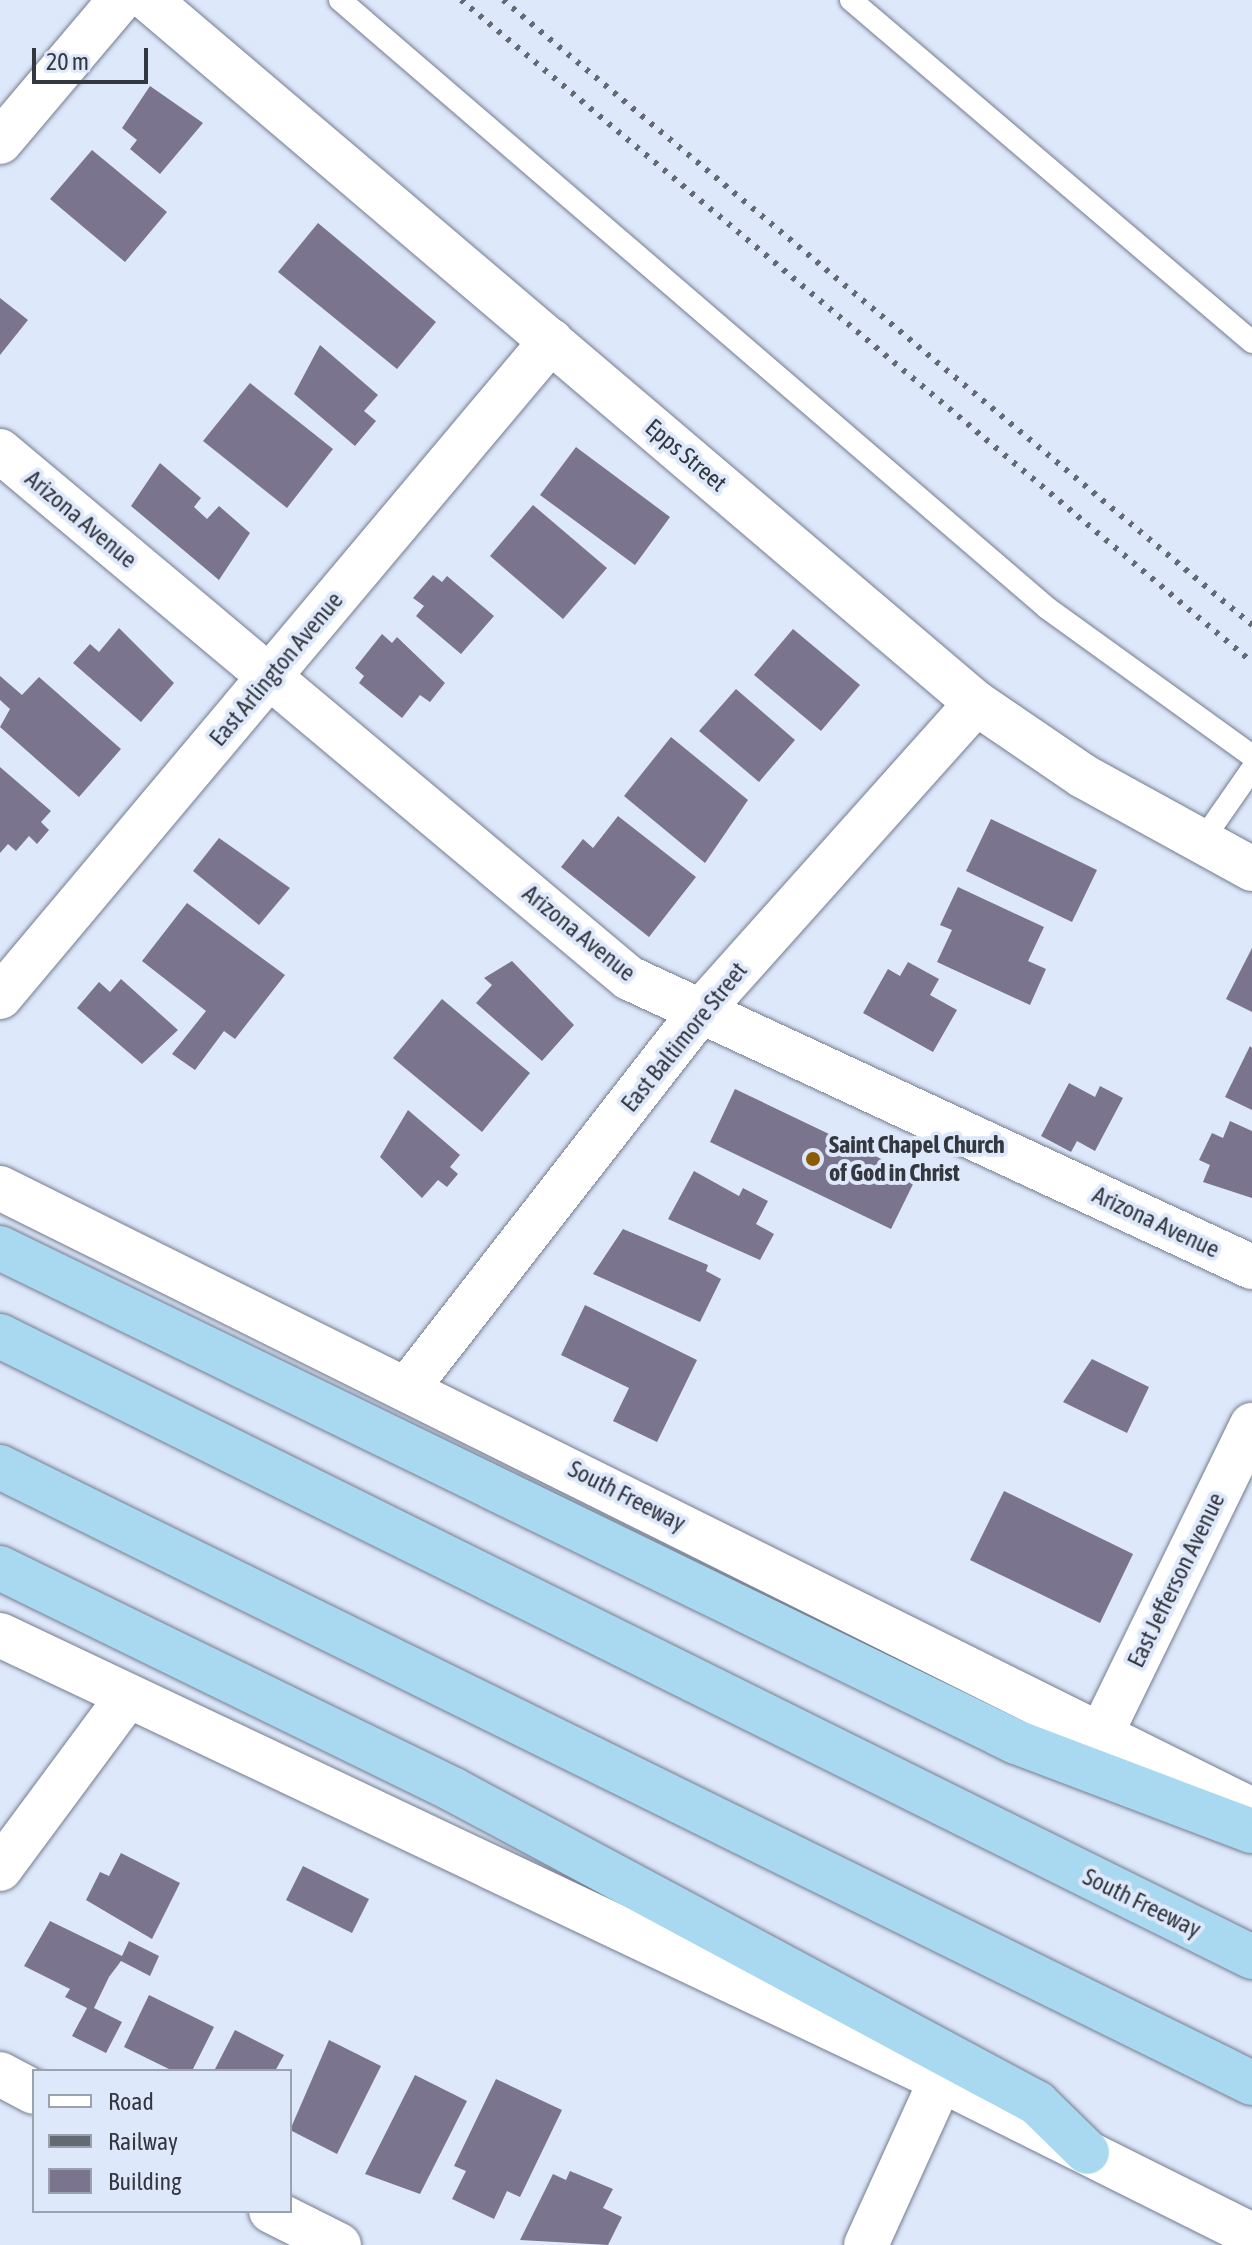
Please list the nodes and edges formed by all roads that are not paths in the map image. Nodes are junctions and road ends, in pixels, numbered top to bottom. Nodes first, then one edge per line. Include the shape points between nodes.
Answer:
1 (120, 0) edge
2 (149, 0) edge
3 (340, 0) edge
4 (851, 0) edge
5 (0, 142) edge
6 (551, 341) junction
7 (1252, 342) edge
8 (0, 451) edge
9 (270, 675) junction
10 (976, 703) junction
11 (1252, 756) edge
12 (1252, 769) edge
13 (1202, 841) junction
14 (1252, 869) edge
15 (0, 997) edge
16 (700, 1012) junction
17 (0, 1188) edge
18 (0, 1248) edge
19 (1252, 1267) edge
20 (0, 1336) edge
21 (409, 1386) junction
22 (1252, 1425) edge
23 (0, 1467) edge
24 (0, 1568) edge
25 (0, 1635) edge
26 (125, 1700) junction
27 (1101, 1734) junction
28 (1252, 1810) edge
29 (1252, 1831) edge
30 (0, 1869) edge
31 (1252, 1957) edge
32 (0, 2074) edge
33 (941, 2080) junction
34 (1252, 2083) edge
35 (32, 2091) edge
36 (1087, 2152) junction
37 (275, 2213) edge
38 (1252, 2235) edge
39 (339, 2245) edge
40 (866, 2245) edge

1 - 5 street
2 - 6 street, Epps Street
3 - 11 lane via 1047,608
4 - 7 lane
6 - 9 street, East Arlington Avenue
6 - 10 street, Epps Street
8 - 9 street, Arizona Avenue
9 - 15 street, East Arlington Avenue
9 - 16 street, Arizona Avenue via 629,978
10 - 13 street, Epps Street via 1083,776
10 - 16 street, East Baltimore Street
12 - 13 lane
13 - 14 street, Epps Street
16 - 19 street, Arizona Avenue
16 - 21 street, East Baltimore Street
17 - 21 street, South Freeway
18 - 29 highway via 1016,1742
20 - 31 highway, South Freeway
21 - 27 street, South Freeway
22 - 27 street, East Jefferson Avenue
23 - 34 highway
24 - 36 highway via 496,1812 1037,2103
25 - 26 street
26 - 30 street
26 - 33 street
27 - 28 street, South Freeway
32 - 35 street
33 - 36 street
33 - 40 street
36 - 38 street
37 - 39 street

